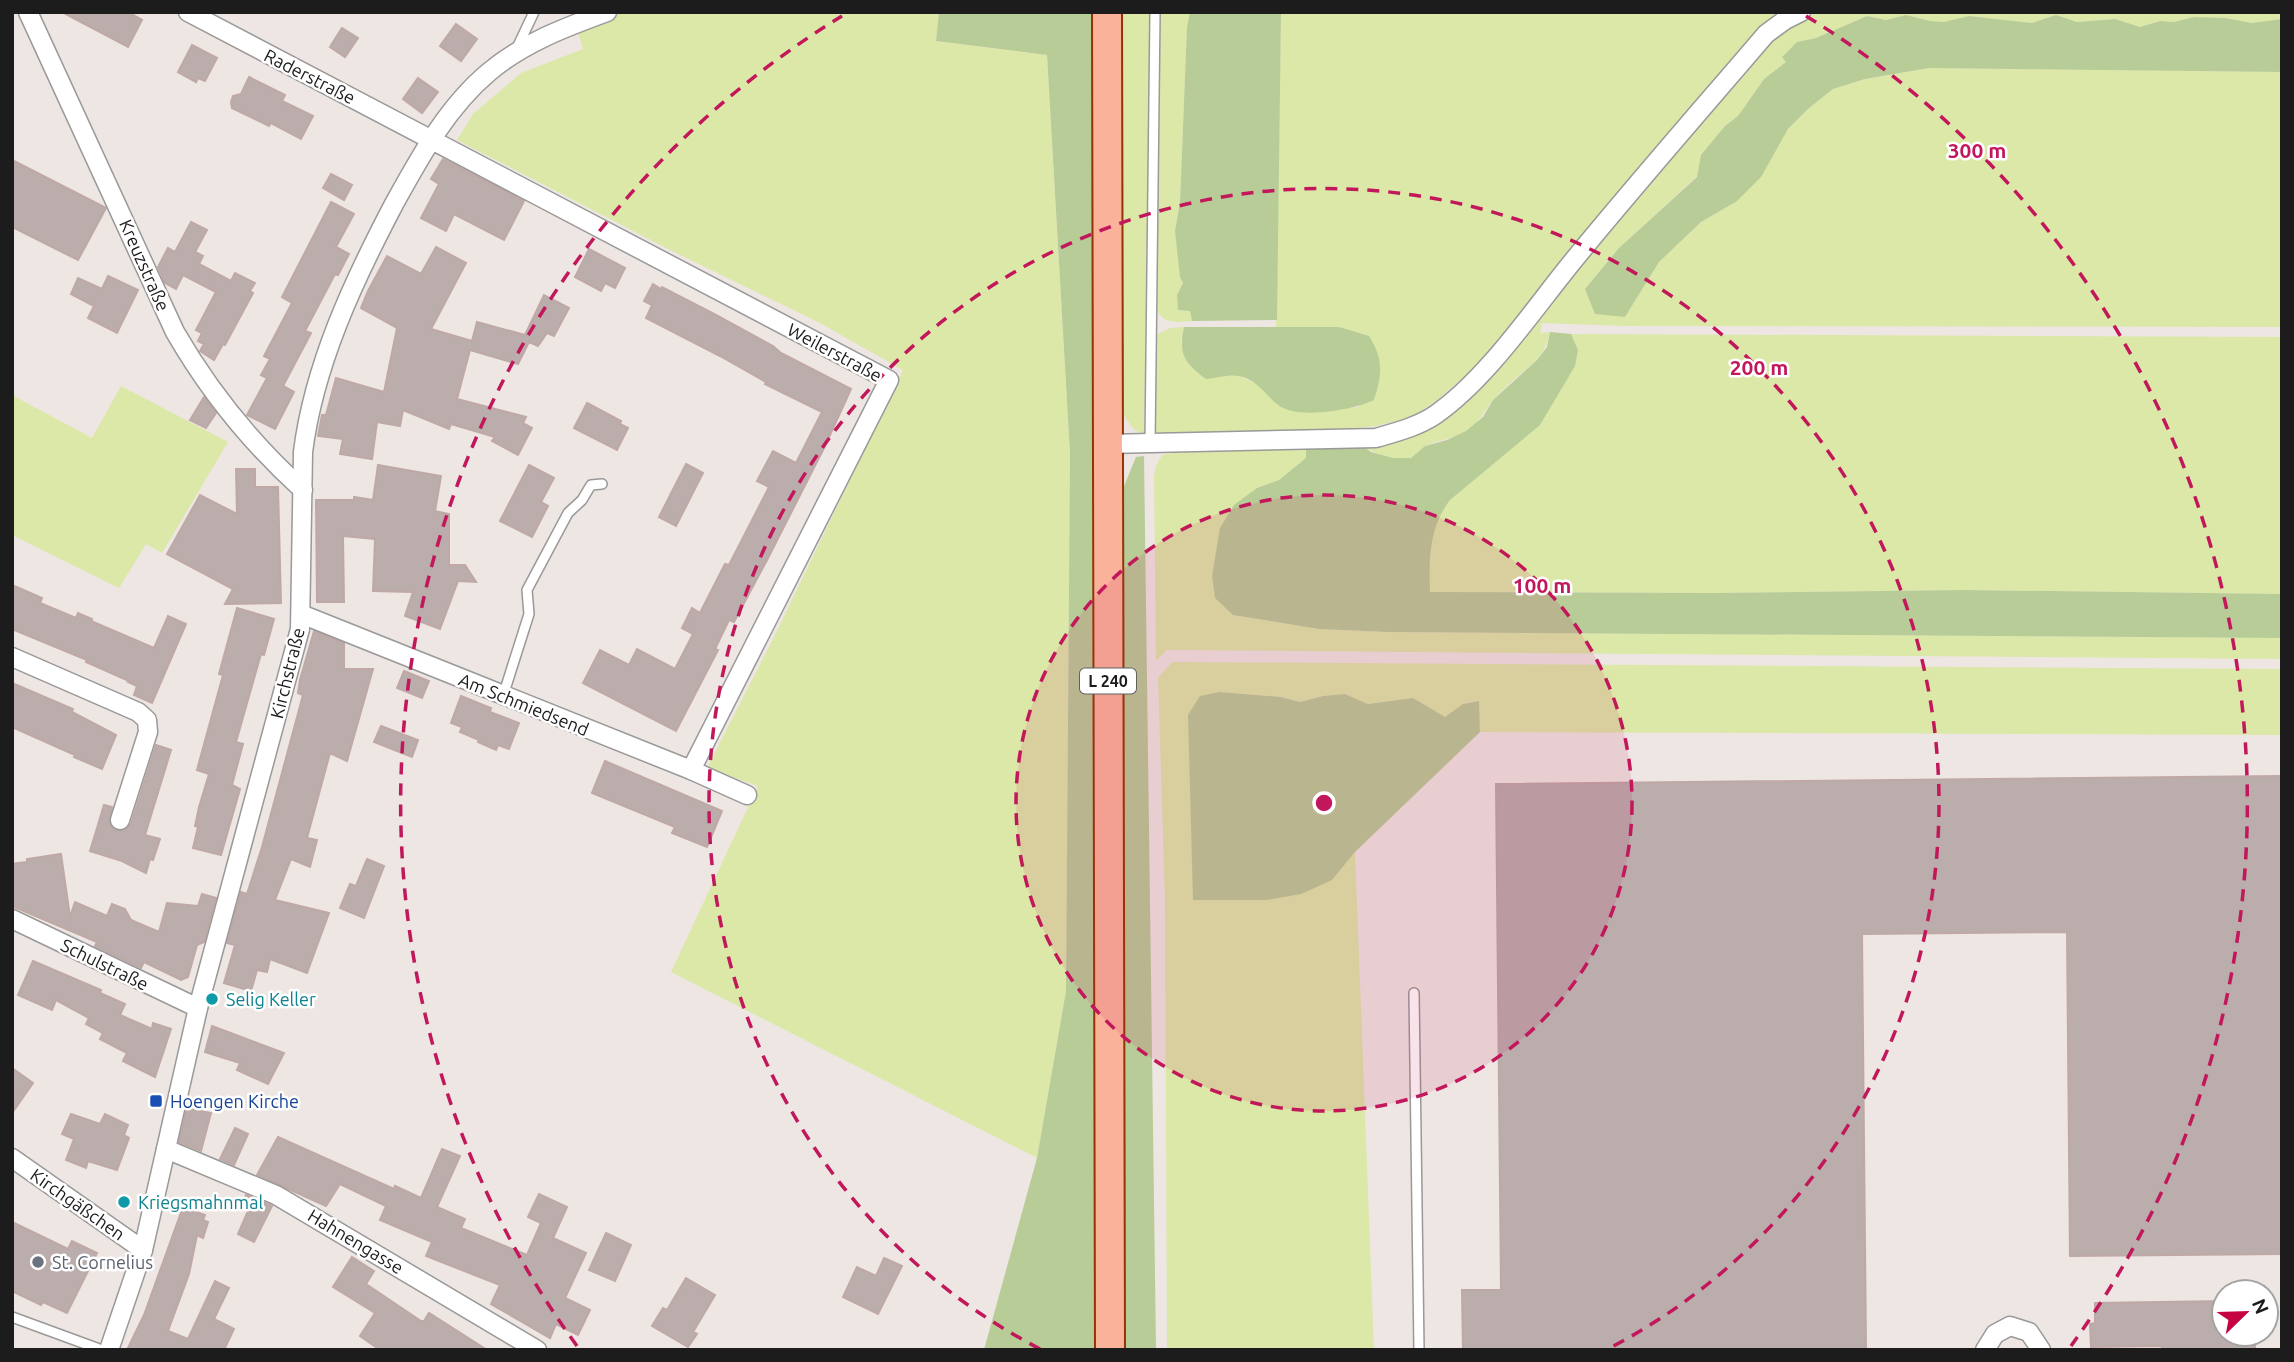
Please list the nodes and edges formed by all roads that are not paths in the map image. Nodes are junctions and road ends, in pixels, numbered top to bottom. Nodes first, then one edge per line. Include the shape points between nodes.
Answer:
1 (28, 12) edge
2 (188, 12) edge
3 (534, 12) edge
4 (607, 12) edge
5 (1107, 12) edge
6 (1155, 12) edge
7 (1801, 12) edge
8 (514, 55) junction
9 (432, 139) junction
10 (1107, 444) junction
11 (1150, 444) junction
12 (602, 484) dead end
13 (303, 490) junction
14 (301, 614) junction
15 (12, 657) edge
16 (503, 696) junction
17 (691, 771) junction
18 (747, 795) dead end
19 (120, 820) dead end
20 (12, 919) edge
21 (1414, 993) dead end
22 (198, 1008) junction
23 (166, 1149) junction
24 (12, 1158) edge
25 (143, 1250) junction
26 (12, 1317) edge
27 (102, 1350) edge
28 (109, 1350) edge
29 (537, 1350) edge
30 (1110, 1350) edge
31 (1419, 1350) edge
32 (1985, 1350) edge
33 (2041, 1350) edge

1 - 13 street, Kreuzstraße via 186,352 226,408
2 - 9 street, Raderstraße
3 - 8 lane
4 - 8 street, Kirchstraße via 545,36
5 - 10 main road, L 240
6 - 11 lane
7 - 11 street via 1766,34 1487,366 1433,415 1408,429 1376,438
8 - 9 street, Kirchstraße via 476,85
9 - 13 street, Kirchstraße via 379,232 335,329 306,424
9 - 17 street, Weilerstraße via 889,380
10 - 11 street
10 - 30 main road, L 240
12 - 16 lane via 591,485 568,513 527,590 530,614
13 - 14 street, Kirchstraße
14 - 16 street, Am Schmiedsend
14 - 22 street, Kirchstraße
15 - 19 street via 138,712 153,723
16 - 17 street, Am Schmiedsend
17 - 18 street, Am Schmiedsend
20 - 22 street, Schulstraße
21 - 31 lane
22 - 23 street, Kirchstraße
23 - 25 street, Kirchstraße
23 - 29 street, Hahnengasse via 276,1195
24 - 25 street, Kirchgäßchen
25 - 28 street, Kirchstraße
26 - 27 lane
32 - 33 street via 1995,1334 2010,1326 2029,1332

